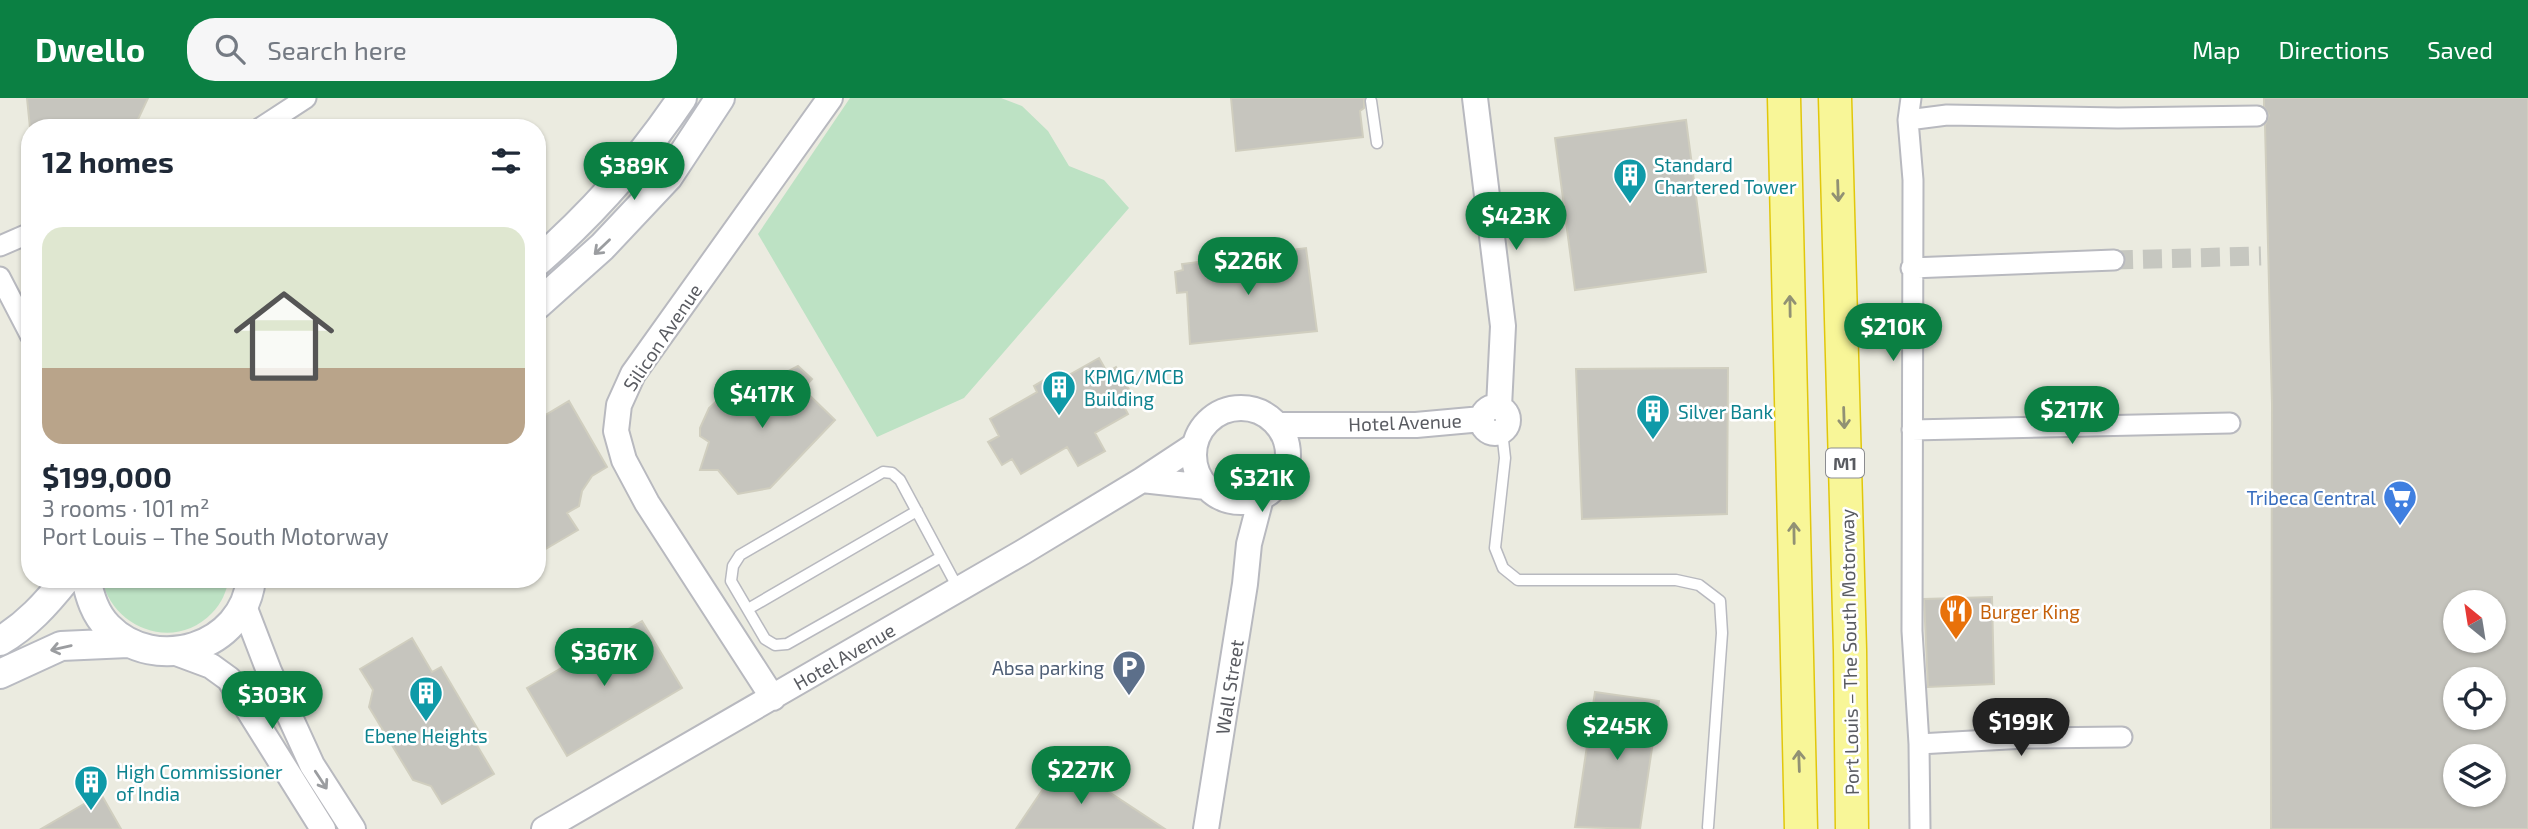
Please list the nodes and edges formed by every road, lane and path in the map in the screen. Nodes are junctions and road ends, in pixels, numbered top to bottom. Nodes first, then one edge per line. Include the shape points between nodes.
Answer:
1 (306, 98) edge
2 (682, 98) edge
3 (720, 98) edge
4 (830, 98) edge
5 (1475, 98) edge
6 (1784, 98) edge
7 (1837, 98) edge
8 (1911, 98) edge
9 (1371, 102) dead end
10 (2257, 116) dead end
11 (274, 119) edge
12 (1908, 120) junction
13 (1377, 143) dead end
14 (21, 237) edge
15 (0, 246) edge
16 (546, 254) edge
17 (2114, 260) tunnel mouth
18 (1911, 268) junction
19 (0, 276) edge
20 (546, 297) edge
21 (21, 317) edge
22 (1494, 419) junction
23 (2230, 423) dead end
24 (1328, 424) junction
25 (1277, 425) junction
26 (1912, 430) junction
27 (1195, 445) junction
28 (1287, 465) junction
29 (1142, 480) junction
30 (1206, 487) junction
31 (1261, 498) junction
32 (1232, 501) junction
33 (916, 511) junction
34 (1249, 544) junction
35 (941, 557) junction
36 (58, 588) edge
37 (88, 588) edge
38 (249, 588) edge
39 (250, 588) edge
40 (959, 590) junction
41 (748, 610) junction
42 (0, 641) edge
43 (128, 643) junction
44 (176, 653) junction
45 (0, 674) edge
46 (773, 698) junction
47 (2123, 737) dead end
48 (1919, 744) junction
49 (1708, 827) dead end
50 (323, 829) edge
51 (353, 829) edge
52 (544, 829) edge
53 (1206, 829) edge
54 (1801, 829) edge
55 (1852, 829) edge
56 (1920, 829) edge

1 - 11 street
2 - 16 main road via 626,175
3 -> 20 main road via 668,177 603,247
4 - 46 street, Silicon Avenue via 633,374 619,405 616,431 624,460 647,503
5 - 22 street via 1503,326
54 -> 6 highway
7 -> 55 highway, Port Louis – The South Motorway / M1
8 - 12 street
9 - 13 lane
10 - 12 street via 1947,114
12 - 18 street via 1913,180
14 - 15 street
17 - 18 street
18 - 26 street
19 - 21 street
22 - 24 street, Hotel Avenue via 1416,425
22 - 49 lane via 1505,458 1495,548 1503,568 1518,580 1676,580 1699,585 1720,601 1723,633
23 - 26 street
24 - 25 street, Hotel Avenue
24 - 28 street, Hotel Avenue
25 - 27 street via 1252,410 1230,410 1210,420
25 - 28 street via 1288,451
26 - 48 street via 1912,631
27 - 29 street, Hotel Avenue
27 - 30 street via 1196,467
28 - 31 street via 1282,479
29 - 30 street
29 - 40 street, Hotel Avenue
30 - 32 street
31 - 32 street
31 - 34 street, Wall Street
32 - 34 street, Wall Street
33 - 35 lane
33 - 41 lane
33 - 41 lane via 900,480 883,472 740,555 731,581
34 - 53 street, Wall Street
35 - 40 lane
35 - 41 lane via 787,644 775,645 765,639
36 - 42 main road via 25,625
37 - 43 main road via 92,605 107,627
38 - 44 main road via 227,629 203,645
39 -> 51 street via 269,671 312,765
40 - 46 street, Hotel Avenue
43 - 44 main road
43 -> 45 main road via 61,646
44 - 50 street via 211,666 229,679
46 - 52 street, Hotel Avenue
47 - 48 street
48 - 56 street

